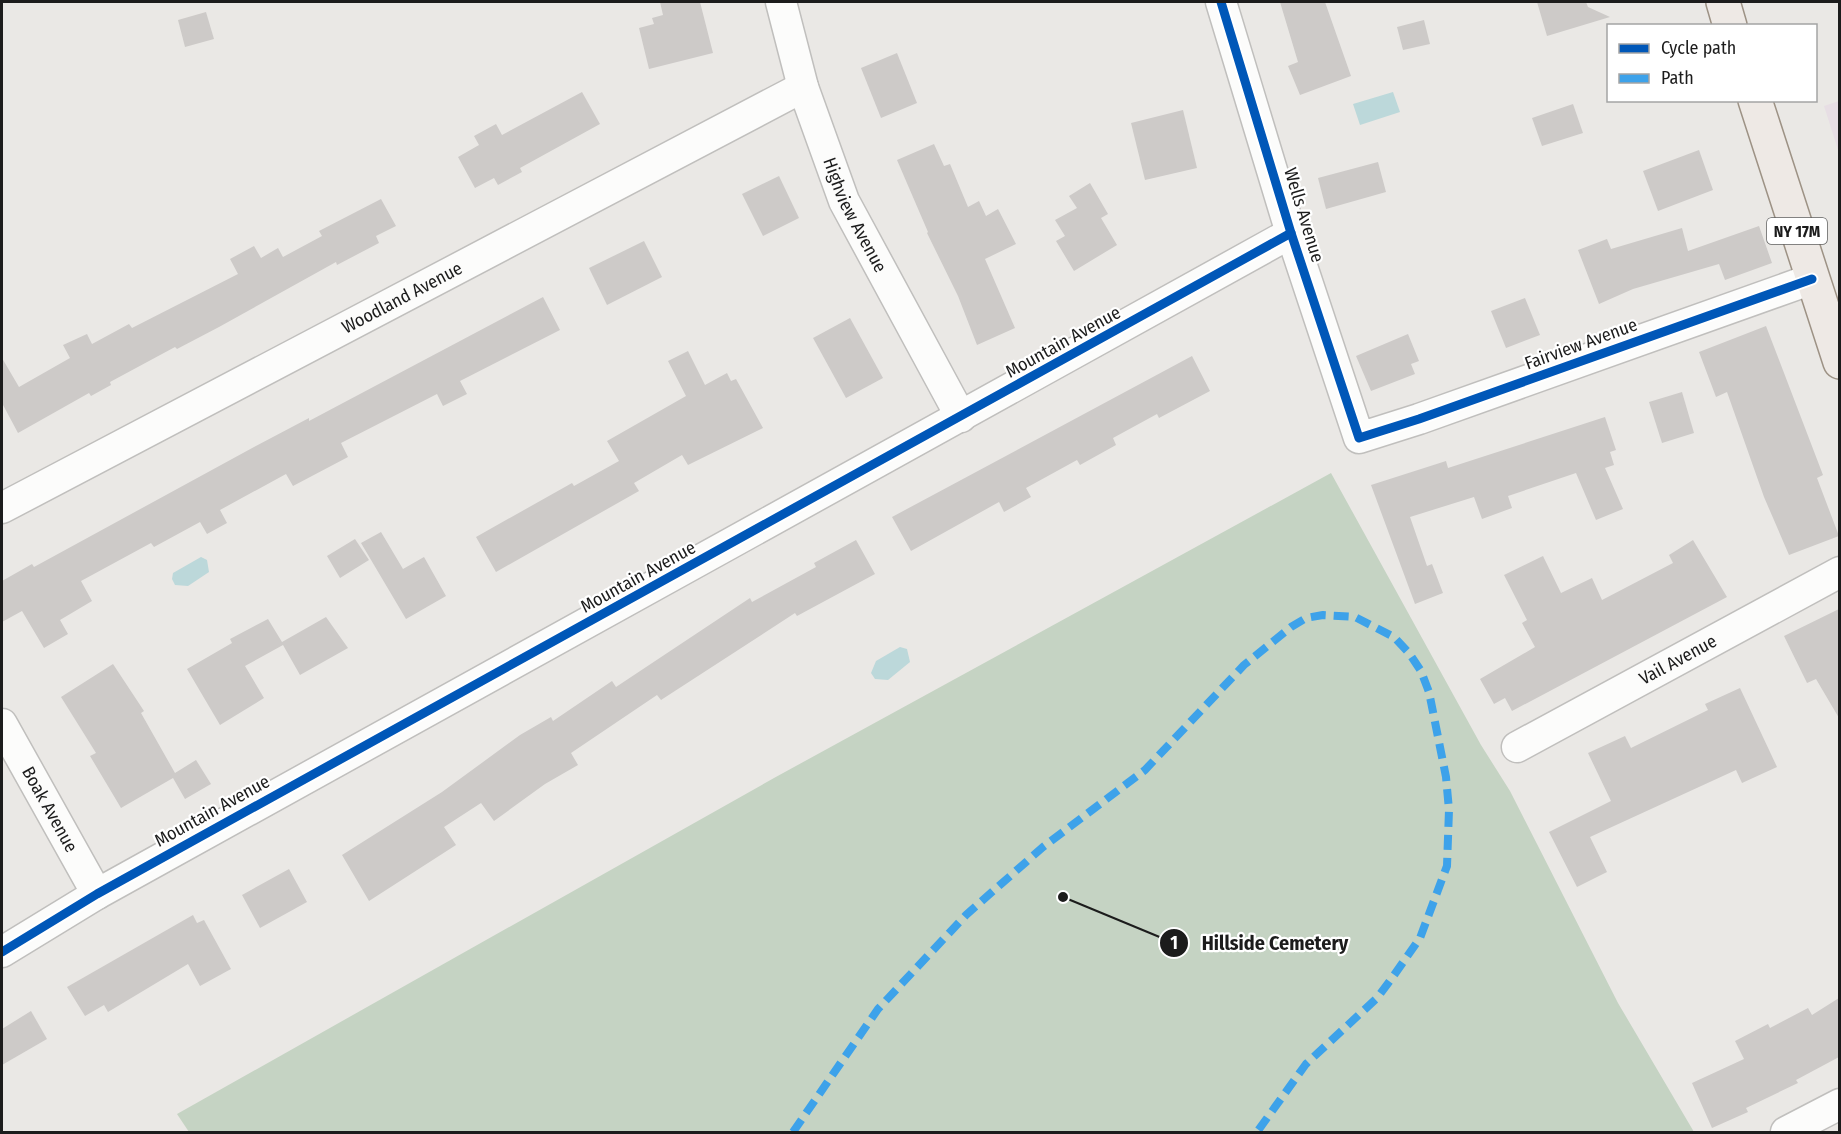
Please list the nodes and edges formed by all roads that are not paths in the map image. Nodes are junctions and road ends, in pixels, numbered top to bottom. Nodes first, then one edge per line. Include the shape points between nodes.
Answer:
1 (781, 2) edge
2 (1221, 2) edge
3 (1723, 2) edge
4 (1729, 24) edge
5 (803, 87) junction
6 (1756, 102) edge
7 (1292, 233) junction
8 (1812, 279) junction
9 (1839, 362) edge
10 (961, 417) junction
11 (1359, 438) joint
12 (2, 508) edge
13 (1839, 572) edge
14 (2, 724) edge
15 (1517, 747) dead end
16 (97, 894) junction
17 (2, 952) edge
18 (1839, 1104) edge
19 (1786, 1132) edge

1 - 5 street, Highview Avenue
2 - 7 street, Wells Avenue
3 - 4 main road
5 - 10 street, Highview Avenue via 844,201
5 - 12 street, Woodland Avenue
6 - 8 main road, NY 17M
7 - 10 street, Mountain Avenue
7 - 11 street, Wells Avenue
8 - 9 main road, NY 17M
8 - 11 street, Fairview Avenue
10 - 16 street, Mountain Avenue
13 - 15 street, Vail Avenue
14 - 16 street, Boak Avenue
16 - 17 street, Mountain Avenue
18 - 19 street

